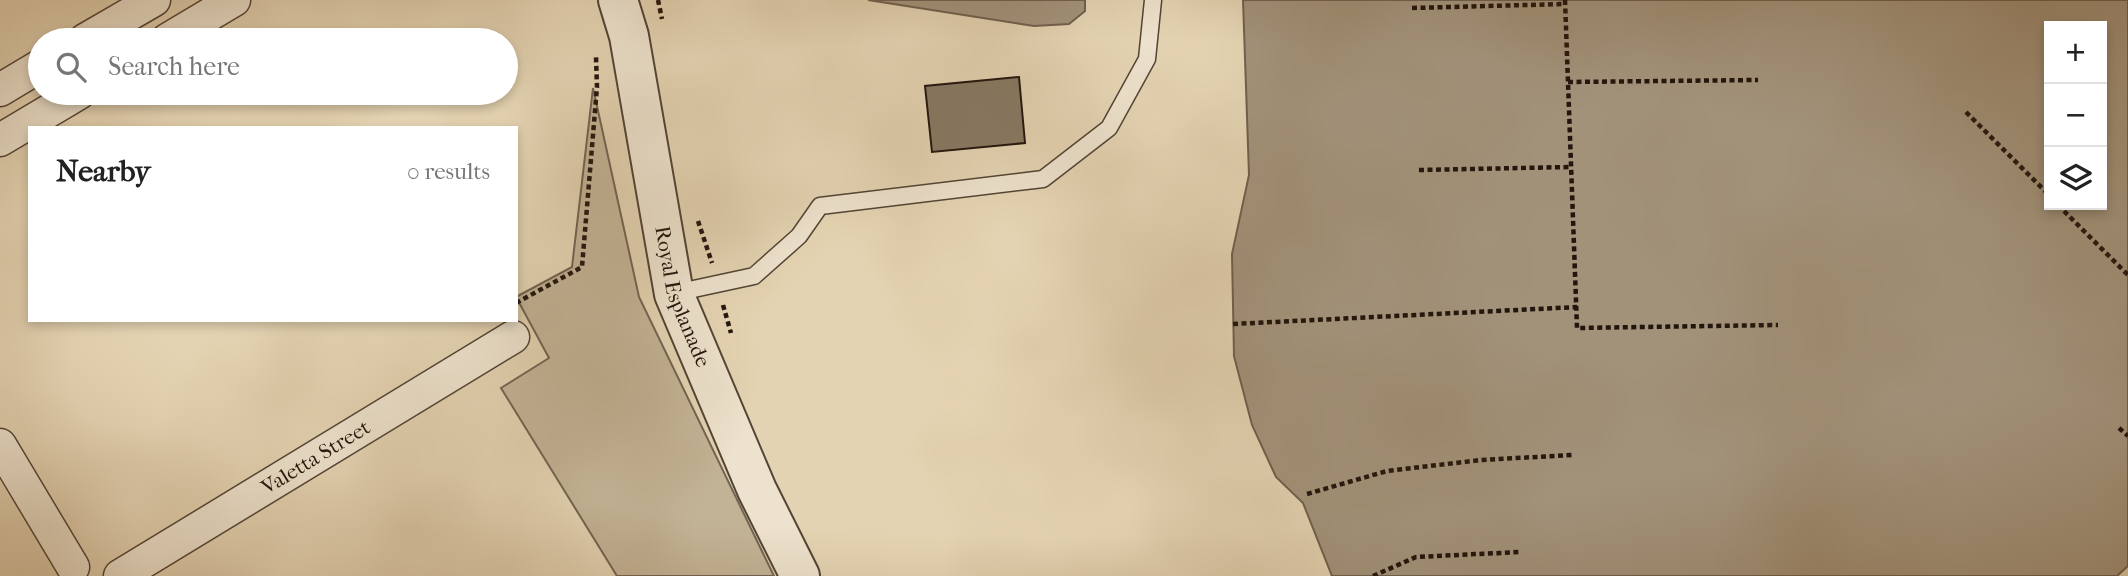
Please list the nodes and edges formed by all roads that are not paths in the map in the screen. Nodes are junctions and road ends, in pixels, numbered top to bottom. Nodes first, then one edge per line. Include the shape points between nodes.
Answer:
1 (154, 0) edge
2 (234, 0) edge
3 (618, 0) edge
4 (1153, 0) edge
5 (106, 28) edge
6 (187, 28) edge
7 (28, 73) edge
8 (0, 90) edge
9 (59, 105) edge
10 (0, 140) edge
11 (674, 294) junction
12 (513, 337) dead end
13 (0, 445) edge
14 (68, 571) edge
15 (113, 576) edge
16 (120, 576) edge
17 (800, 576) edge

1 - 5 street
2 - 6 street
3 - 11 street, Royal Esplanade via 629,36
4 - 11 lane via 1147,59 1109,128 1043,179 820,206 799,236 754,276
7 - 8 street
9 - 10 street
11 - 17 street, Royal Esplanade via 757,490
12 - 16 street, Valetta Street
13 - 14 street
14 - 15 street via 97,564

